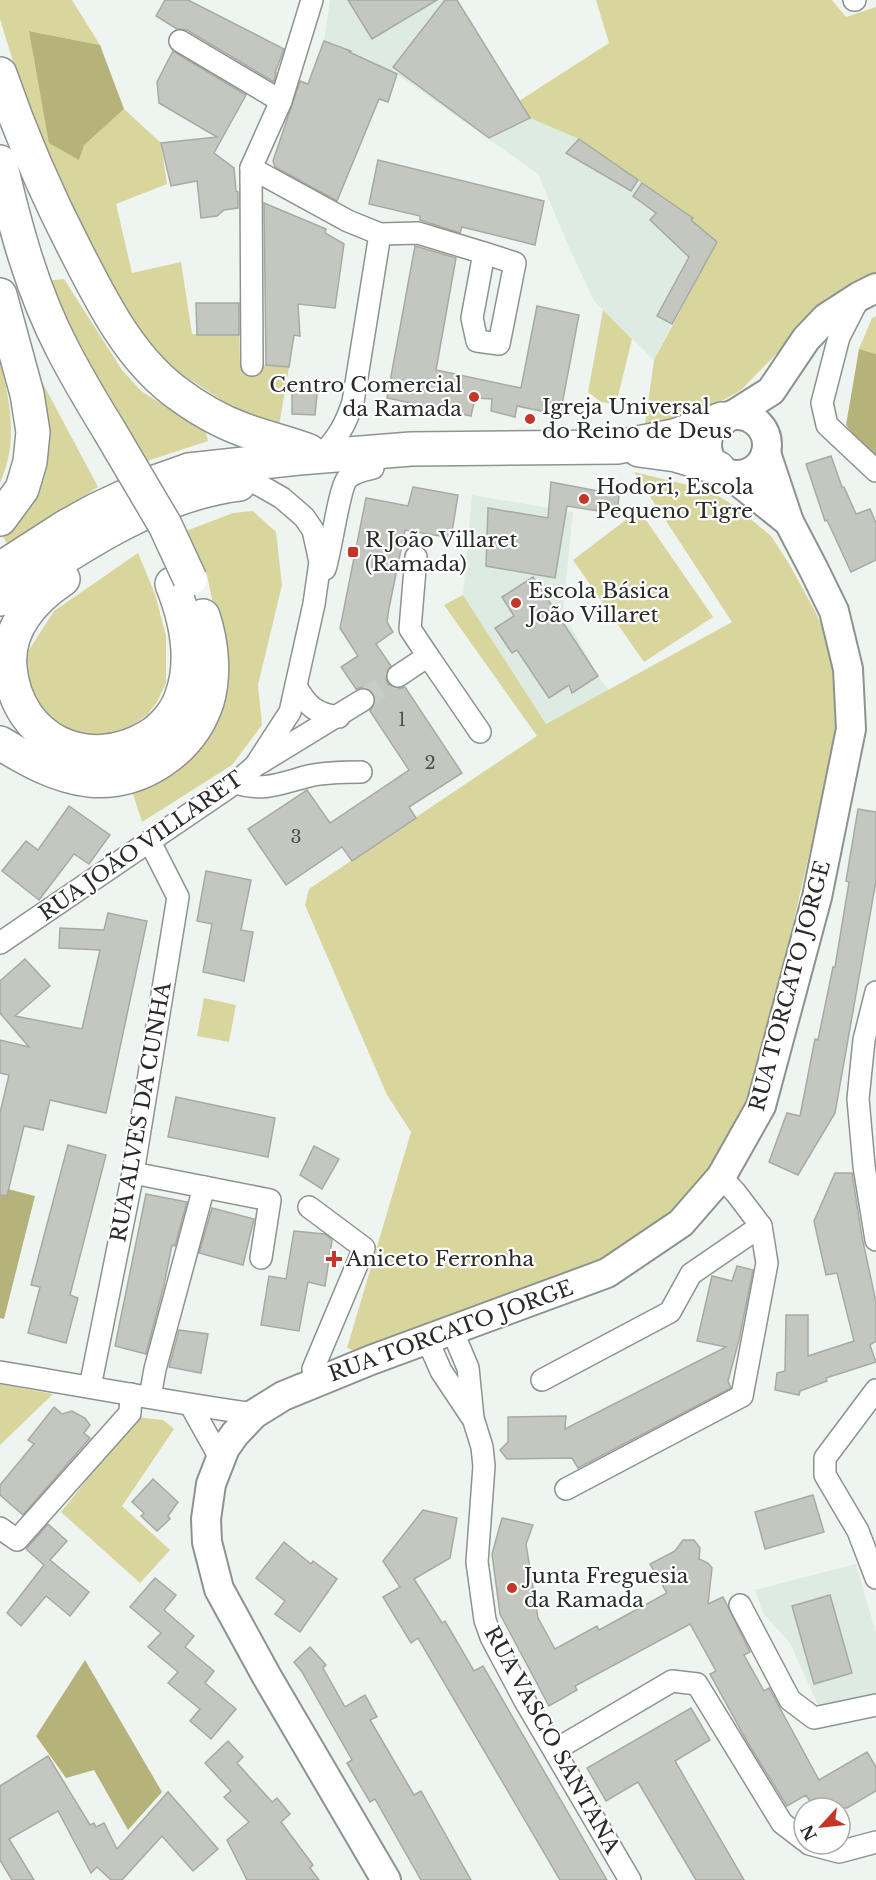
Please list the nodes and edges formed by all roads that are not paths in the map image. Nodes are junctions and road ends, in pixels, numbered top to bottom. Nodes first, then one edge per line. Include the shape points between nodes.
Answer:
1 (312, 0) edge
2 (180, 41) dead end
3 (0, 74) edge
4 (281, 101) junction
5 (0, 162) edge
6 (251, 168) junction
7 (380, 234) junction
8 (0, 240) edge
9 (484, 254) dead end
10 (868, 292) edge
11 (0, 296) edge
12 (252, 365) dead end
13 (771, 391) junction
14 (353, 402) junction
15 (727, 417) junction
16 (101, 435) junction
17 (617, 447) junction
18 (766, 447) junction
19 (321, 456) junction
20 (376, 459) junction
21 (875, 469) edge
22 (724, 471) junction
23 (254, 482) junction
24 (0, 519) edge
25 (135, 519) junction
26 (789, 522) junction
27 (416, 557) dead end
28 (0, 569) edge
29 (181, 581) junction
30 (0, 599) edge
31 (314, 604) junction
32 (428, 656) junction
33 (398, 676) tunnel mouth
34 (296, 686) junction
35 (363, 700) tunnel mouth
36 (339, 717) junction
37 (480, 732) dead end
38 (0, 743) edge
39 (255, 766) junction
40 (361, 772) dead end
41 (235, 783) junction
42 (150, 842) junction
43 (0, 943) edge
44 (876, 992) edge
45 (134, 1173) junction
46 (721, 1177) junction
47 (204, 1187) junction
48 (309, 1207) dead end
49 (761, 1226) junction
50 (876, 1240) edge
51 (261, 1258) dead end
52 (440, 1334) junction
53 (0, 1372) edge
54 (542, 1380) dead end
55 (316, 1381) junction
56 (90, 1387) junction
57 (876, 1390) edge
58 (141, 1395) junction
59 (191, 1406) junction
60 (254, 1414) junction
61 (220, 1458) junction
62 (566, 1489) dead end
63 (0, 1528) edge
64 (876, 1578) edge
65 (740, 1605) dead end
66 (876, 1705) edge
67 (555, 1750) junction
68 (792, 1831) edge
69 (876, 1842) edge
70 (852, 1849) edge
71 (386, 1880) edge
72 (630, 1880) edge

1 - 4 street
2 - 4 street
3 - 19 main road via 32,159 69,238 106,307 138,354 173,390 218,418
4 - 6 street
5 - 16 main road via 37,292
6 - 7 street via 348,222
6 - 12 street
7 - 9 street via 418,233
7 - 14 street
8 - 16 main road via 38,342
10 - 13 main road via 826,318 806,339
10 - 21 street via 838,337 822,403 828,426
11 - 24 main road via 27,394 33,432 22,489
13 - 15 main road
13 - 18 main road
14 - 19 street via 339,436
14 - 20 street via 358,430
15 - 17 main road via 674,435
15 - 18 main road via 744,416 755,421
15 - 22 main road via 713,426 707,448 711,460
16 - 29 main road via 153,542
17 - 20 main road
17 - 22 main road via 676,455
18 - 22 main road via 752,471 740,475
18 - 26 main road, RUA TORCATO JORGE
19 - 20 main road
19 - 28 main road via 176,474 96,510
20 - 23 main road
20 - 31 street, RUA JOÃO VILLARET via 348,478 342,487 331,551
22 - 26 main road, RUA TORCATO JORGE
23 - 25 main road via 206,489
23 - 31 street, RUA JOÃO VILLARET via 294,507 312,530 320,562
25 - 29 main road via 98,554 38,598 17,628 10,652 11,680 35,727 64,746 98,753 140,742 165,723 175,711 186,679 188,658
25 - 30 main road
26 - 46 main road, RUA TORCATO JORGE via 834,611 848,669 851,729 817,897 761,1106
27 - 32 street via 410,629
29 - 38 main road via 204,621 211,656 210,686 204,711 172,754 136,775 90,780 44,768
31 - 34 street, RUA JOÃO VILLARET
32 - 33 street
32 - 37 street
34 - 36 street via 313,710
34 - 39 street, RUA JOÃO VILLARET via 290,712
35 - 36 street
36 - 39 street
39 - 41 street, RUA JOÃO VILLARET
40 - 41 street via 309,776 270,787
41 - 42 street, RUA JOÃO VILLARET
42 - 43 street, RUA JOÃO VILLARET
42 - 45 street, RUA ALVES DA CUNHA via 178,897
44 - 50 street via 864,1040 858,1099
45 - 47 street
45 - 56 street, RUA ALVES DA CUNHA
46 - 49 street
46 - 52 main road, RUA TORCATO JORGE via 681,1223 607,1273
47 - 51 street via 270,1200
47 - 58 street via 155,1368
48 - 55 street via 364,1248 313,1370
49 - 54 street via 691,1274 670,1312
49 - 62 street via 767,1263 742,1396
52 - 55 main road, RUA TORCATO JORGE
52 - 67 street, RUA VASCO SANTANA via 441,1371 473,1418 482,1446 477,1562 485,1620
53 - 56 street
55 - 60 main road, RUA TORCATO JORGE
56 - 58 street
57 - 64 street via 825,1458 825,1475 858,1531
58 - 59 street
58 - 63 street via 130,1413 16,1540
59 - 60 street
59 - 61 street
60 - 61 main road, RUA TORCATO JORGE
61 - 71 main road, RUA TORCATO JORGE via 206,1519 210,1558 219,1589
65 - 66 street via 790,1700 814,1718
67 - 68 street via 672,1681 697,1684 782,1823
67 - 72 street, RUA VASCO SANTANA
69 - 70 street

